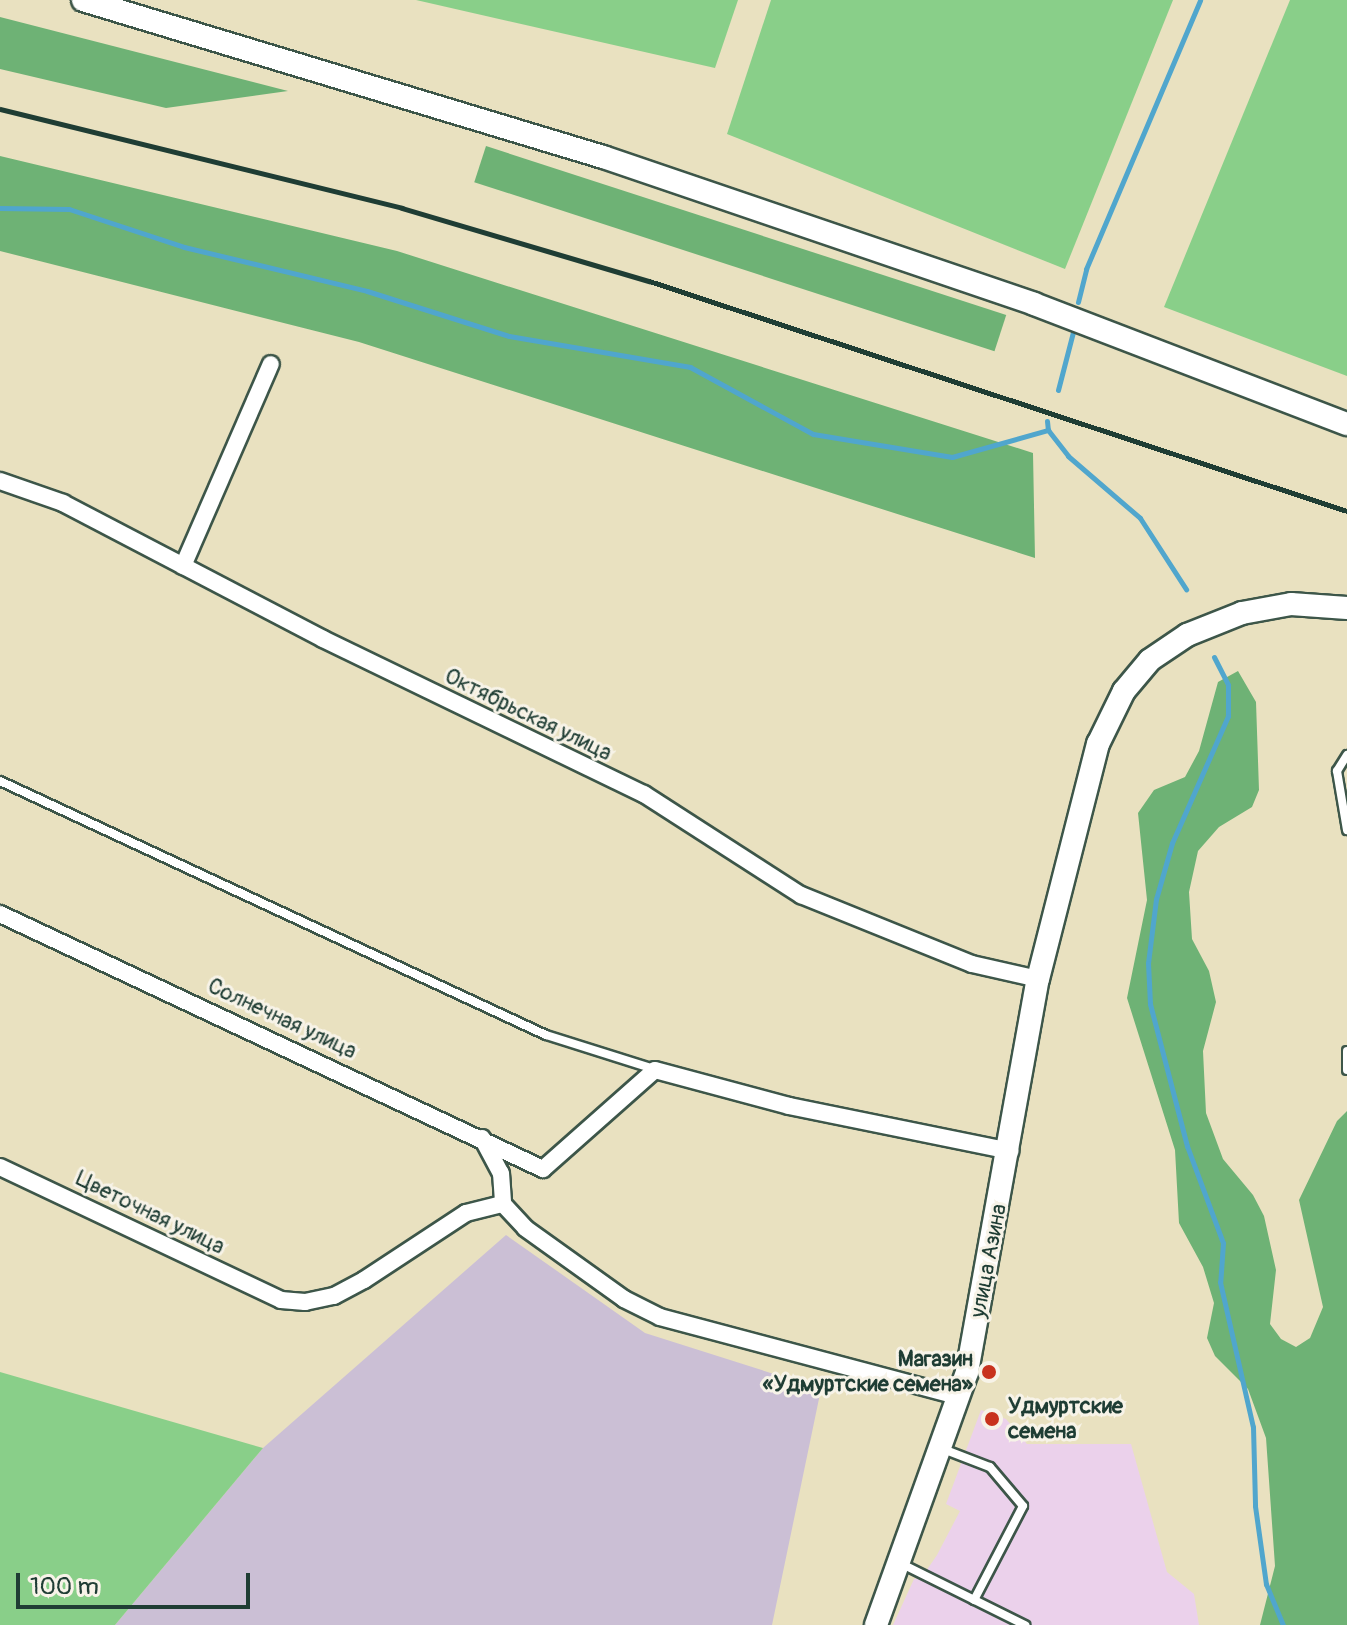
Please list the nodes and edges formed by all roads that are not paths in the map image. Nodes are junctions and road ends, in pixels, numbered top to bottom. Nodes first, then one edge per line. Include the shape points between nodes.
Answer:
1 (83, 0) edge
2 (271, 364) dead end
3 (1347, 424) edge
4 (0, 481) edge
5 (183, 566) junction
6 (1347, 608) edge
7 (1347, 755) edge
8 (0, 781) edge
9 (1347, 830) edge
10 (0, 914) edge
11 (1038, 979) junction
12 (1347, 1051) edge
13 (655, 1070) junction
14 (1347, 1070) edge
15 (482, 1138) junction
16 (1010, 1151) junction
17 (0, 1167) edge
18 (503, 1204) junction
19 (960, 1397) junction
20 (943, 1449) junction
21 (900, 1563) junction
22 (974, 1600) junction
23 (876, 1625) edge
24 (1025, 1625) edge

1 - 3 street via 603,157 1034,304
2 - 5 street
4 - 5 street, Октябрьская улица via 63,503
5 - 11 street, Октябрьская улица via 644,794 801,895 972,964
6 - 11 street, улица Азина via 1291,604 1242,613 1187,635 1150,660 1124,691 1098,744
7 - 9 lane via 1337,771
8 - 13 lane via 546,1035
10 - 15 street, Солнечная улица
11 - 16 street, улица Азина
12 - 14 lane
13 - 15 street, Солнечная улица via 543,1169
13 - 16 street via 789,1106
15 - 18 street via 501,1173
16 - 19 street, улица Азина
17 - 18 street, Цветочная улица via 281,1300 305,1302 334,1296 466,1213
18 - 19 street via 525,1228 624,1299 660,1317
19 - 20 street, улица Азина
20 - 21 street, улица Азина
20 - 22 lane via 990,1467 1023,1506
21 - 22 lane
21 - 23 street, улица Азина
22 - 24 lane

